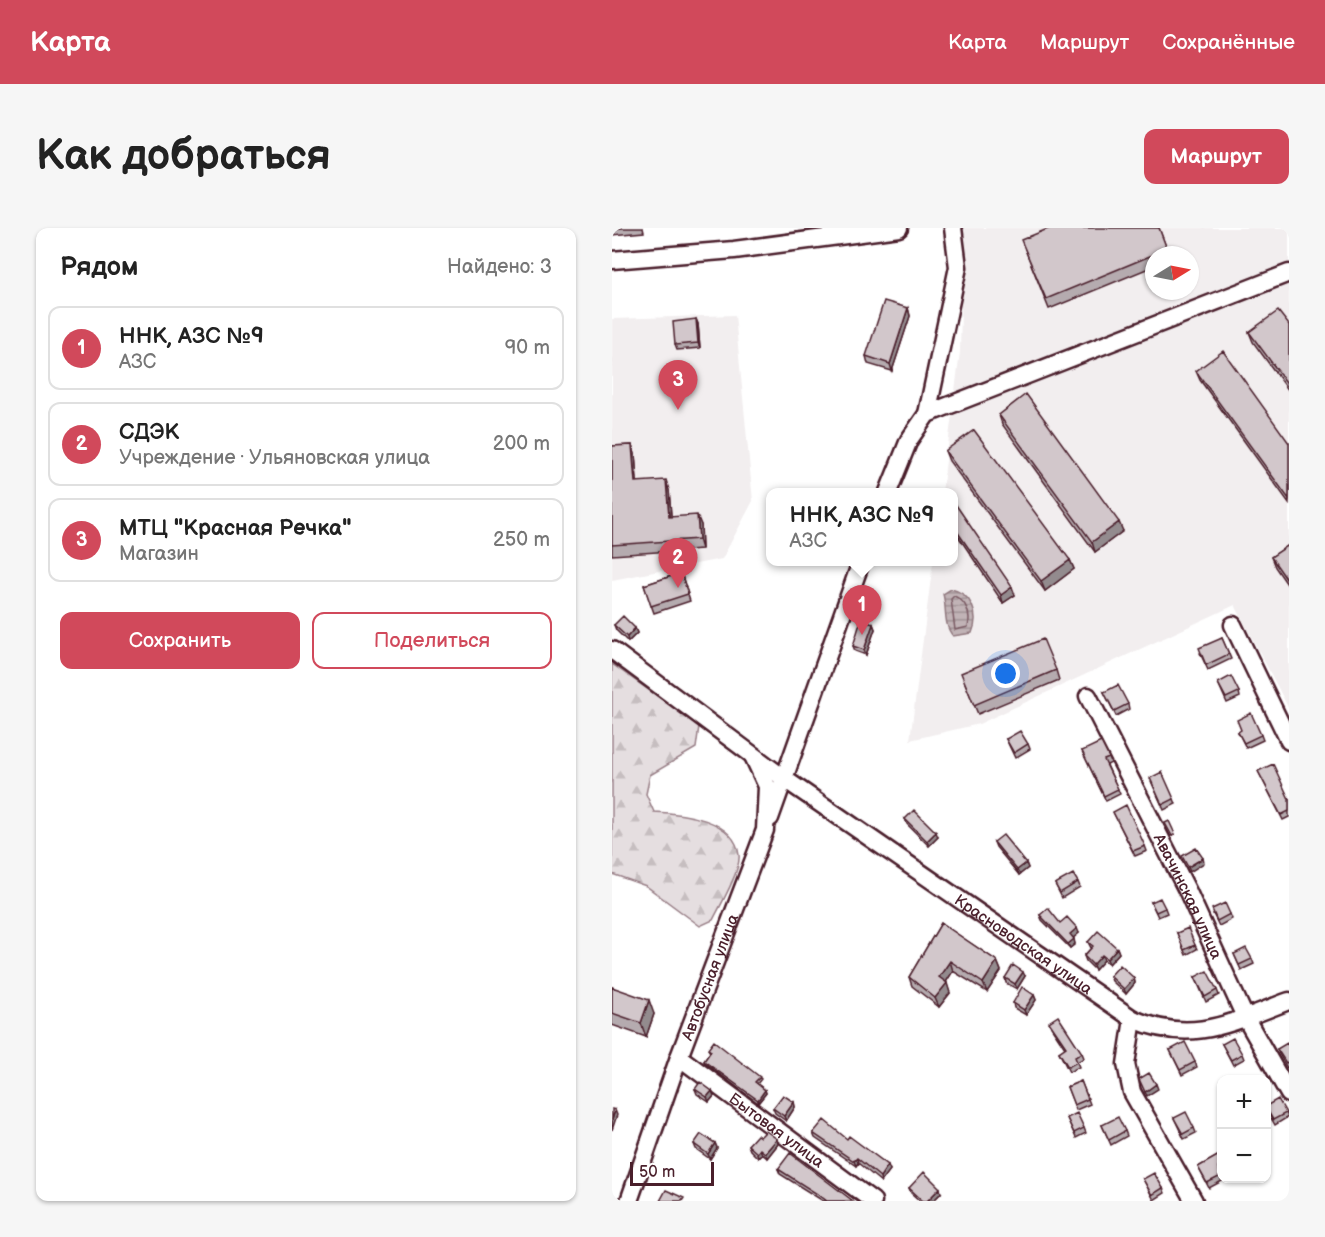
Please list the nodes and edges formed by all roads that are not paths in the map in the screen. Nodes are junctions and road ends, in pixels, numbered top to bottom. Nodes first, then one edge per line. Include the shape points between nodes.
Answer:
1 (899, 228) edge
2 (953, 228) edge
3 (612, 260) edge
4 (1289, 273) edge
5 (927, 414) junction
6 (890, 488) edge
7 (859, 566) edge
8 (1233, 625) dead end
9 (612, 650) edge
10 (1088, 696) dead end
11 (1289, 741) edge
12 (752, 753) junction
13 (786, 780) junction
14 (765, 830) junction
15 (1289, 1001) edge
16 (1245, 1017) junction
17 (1133, 1019) junction
18 (679, 1057) junction
19 (1289, 1094) edge
20 (629, 1201) edge
21 (873, 1201) edge
22 (1194, 1201) edge

1 - 3 street via 734,250
2 - 5 street via 958,267
4 - 5 street
5 - 6 street via 909,440
7 - 13 street
8 - 11 street
9 - 12 street, Красноводская улица
10 - 16 street, Авачинская улица via 1178,872
12 - 13 street, Красноводская улица
12 - 14 street, Автобусная улица via 767,786
13 - 14 street
13 - 17 street, Красноводская улица
14 - 18 street, Автобусная улица
15 - 16 street, Красноводская улица
16 - 17 street, Красноводская улица via 1215,1028 1181,1033
16 - 19 street, Авачинская улица
17 - 22 street via 1126,1064 1132,1092
18 - 20 street, Автобусная улица
18 - 21 street, Бытовая улица

